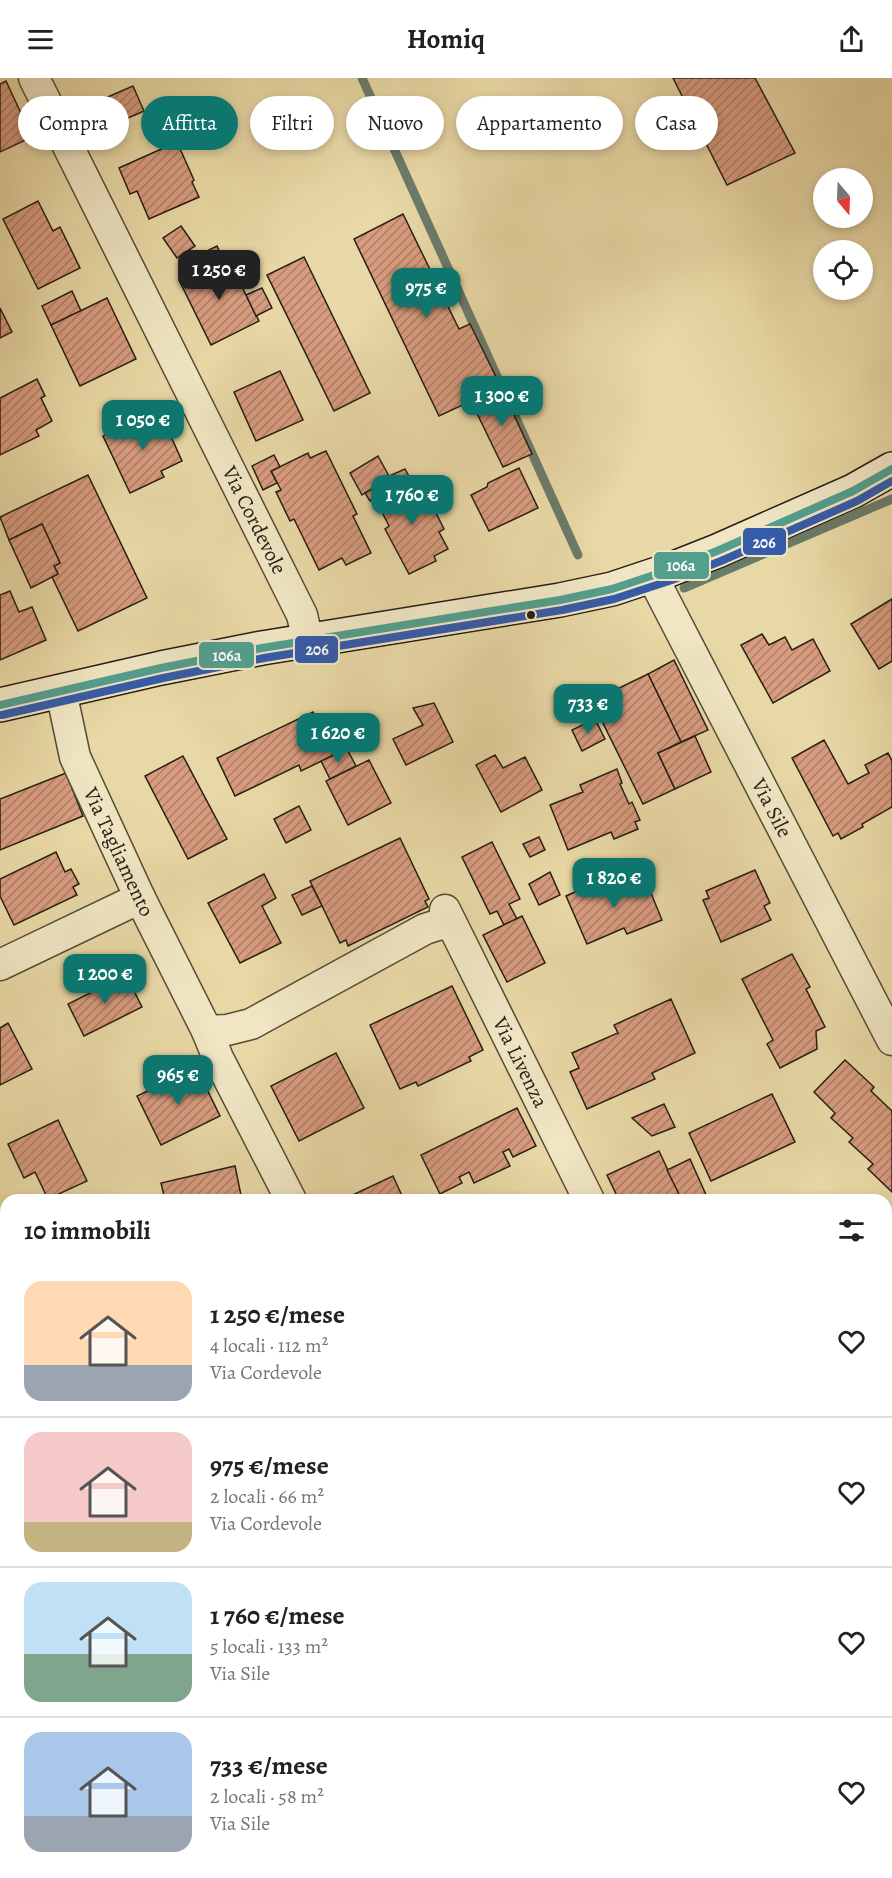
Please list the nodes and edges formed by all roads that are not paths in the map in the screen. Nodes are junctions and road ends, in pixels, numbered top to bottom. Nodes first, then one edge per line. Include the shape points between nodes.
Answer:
1 (34, 78) edge
2 (892, 470) edge
3 (652, 576) junction
4 (308, 641) junction
5 (61, 692) junction
6 (0, 705) edge
7 (140, 898) junction
8 (0, 965) edge
9 (207, 1031) junction
10 (892, 1040) edge
11 (288, 1194) edge
12 (586, 1194) edge

1 - 4 street, Via Cordevole via 302,615
2 - 3 street via 768,530
3 - 4 street via 560,600
3 - 10 street, Via Sile
4 - 5 street
5 - 6 street
5 - 7 street, Via Tagliamento via 75,757
7 - 8 street
7 - 9 street, Via Tagliamento
9 - 11 street, Via Tagliamento
9 - 12 street, Via Livenza via 251,1024 448,918

